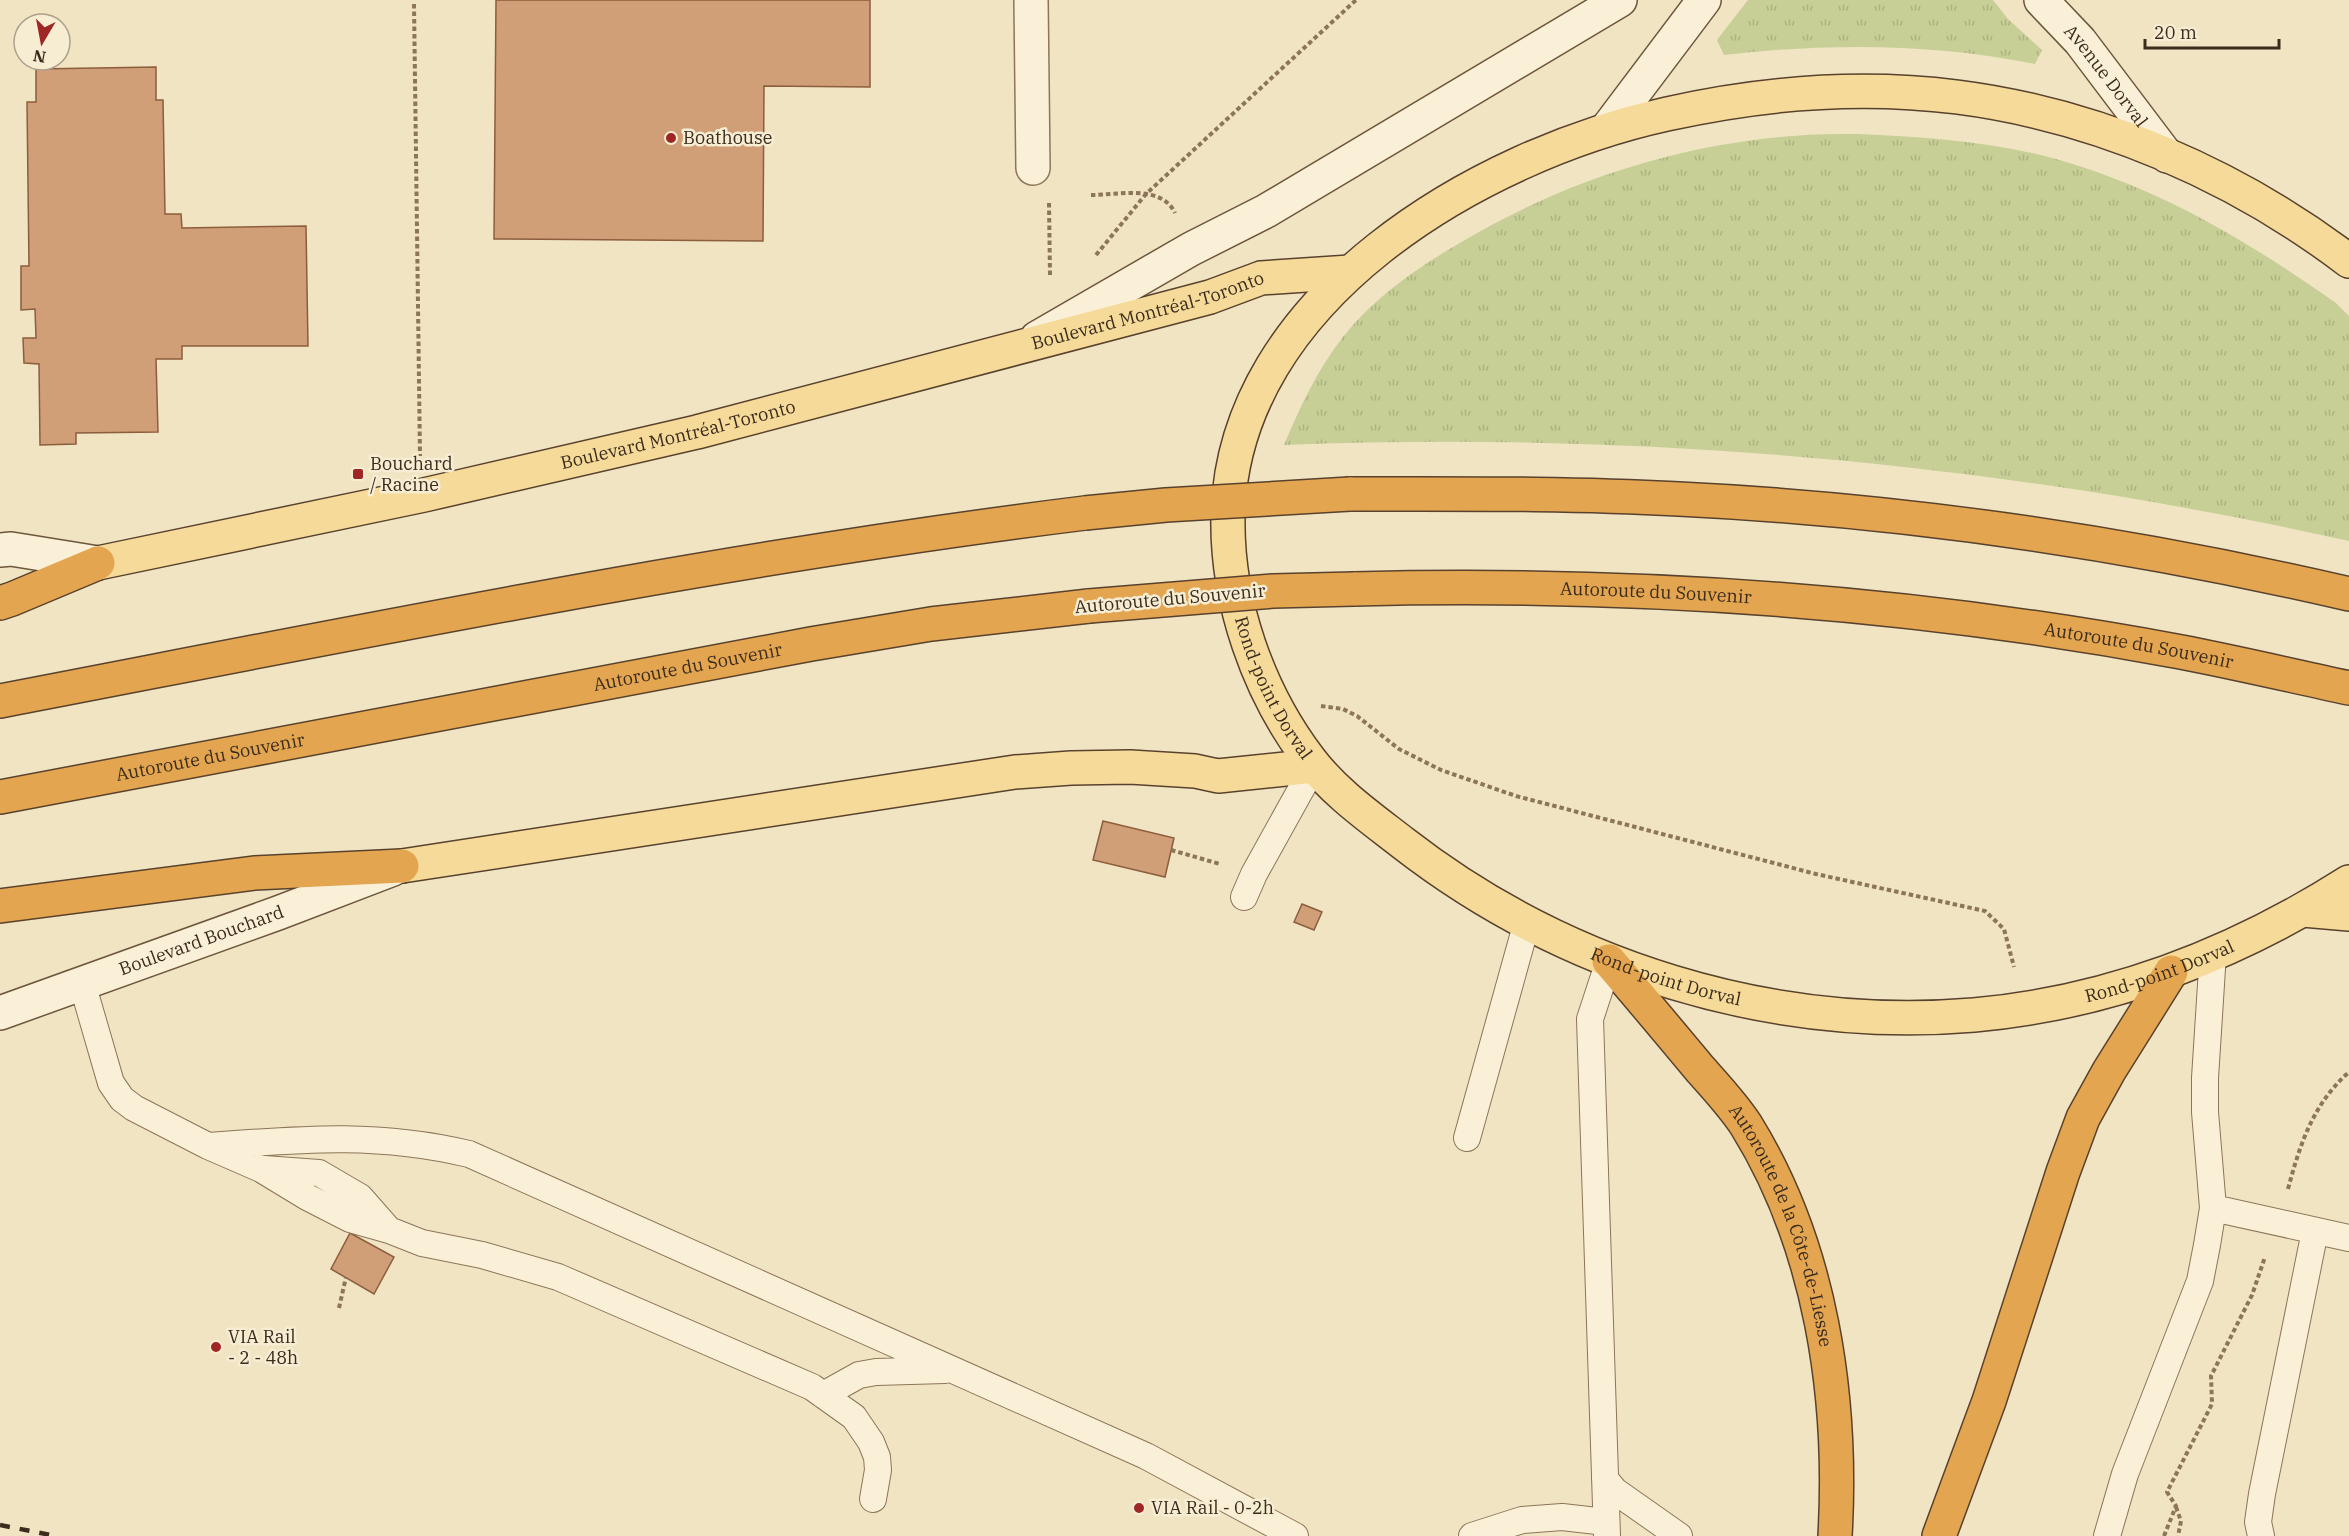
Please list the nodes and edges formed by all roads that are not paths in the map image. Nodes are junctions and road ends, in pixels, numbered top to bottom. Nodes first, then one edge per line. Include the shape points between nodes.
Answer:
1 (1031, 0) edge
2 (1620, 0) edge
3 (1704, 0) edge
4 (2041, 0) edge
5 (1606, 130) junction
6 (2167, 156) junction
7 (1033, 168) dead end
8 (2349, 261) edge
9 (1350, 272) junction
10 (1022, 346) junction
11 (0, 550) edge
12 (98, 563) junction
13 (2349, 594) edge
14 (0, 603) edge
15 (2349, 688) edge
16 (0, 700) edge
17 (1314, 766) junction
18 (0, 797) edge
19 (402, 866) junction
20 (2349, 882) edge
21 (1244, 897) dead end
22 (0, 906) edge
23 (2303, 910) junction
24 (2349, 914) edge
25 (1527, 922) junction
26 (2213, 953) junction
27 (1609, 961) junction
28 (2171, 972) junction
29 (82, 983) junction
30 (0, 1013) edge
31 (1467, 1138) dead end
32 (208, 1146) junction
33 (2213, 1208) junction
34 (2315, 1231) junction
35 (2349, 1238) edge
36 (954, 1370) junction
37 (822, 1395) junction
38 (1605, 1479) junction
39 (873, 1499) dead end
40 (1606, 1529) edge
41 (1295, 1536) edge
42 (1472, 1536) edge
43 (1679, 1536) edge
44 (1835, 1536) edge
45 (1939, 1536) edge
46 (2107, 1536) edge
47 (2261, 1536) edge

1 - 7 street
2 - 10 street via 1266,211 1191,249
3 - 5 street
4 - 6 street, Avenue Dorval via 2080,41
5 - 6 main road, Rond-point Dorval via 1722,103 1794,94 1901,93 1958,97 2029,111 2076,123
5 - 9 main road, Rond-point Dorval via 1518,164 1453,198
6 - 8 main road, Rond-point Dorval via 2258,199
9 - 10 main road, Boulevard Montréal-Toronto via 1261,278 1210,297
9 - 17 main road, Rond-point Dorval via 1297,328 1271,367 1239,441 1228,514 1234,596 1246,633 1276,706
10 - 12 main road, Boulevard Montréal-Toronto via 698,432
11 - 12 street, Boulevard Montréal-Toronto
12 - 14 highway
13 - 16 highway, bridge via 2082,543 1861,513 1656,498 1350,494 1085,513 780,556
15 - 18 highway, Autoroute du Souvenir, bridge via 2170,650 2060,633 1886,609 1765,598 1464,586 1273,591 931,624
17 - 19 main road via 1218,776 1130,767 1015,772
17 - 21 lane
17 - 25 main road, Rond-point Dorval via 1341,793 1420,856
19 - 22 highway via 254,873
19 - 29 street, Boulevard Bouchard
20 - 23 main road, Rond-point Dorval
23 - 24 main road
23 - 26 main road, Rond-point Dorval
25 - 27 main road, Rond-point Dorval
25 - 31 lane
26 - 28 main road, Rond-point Dorval
26 - 33 lane via 2205,1089
27 - 28 main road, Rond-point Dorval via 1714,994 1769,1006 1854,1016 1927,1017 2005,1011 2103,993
27 - 38 lane via 1590,1019
27 - 44 highway, Autoroute de la Côte-de-Liesse via 1739,1115 1779,1184 1807,1260 1824,1344 1835,1438
28 - 45 highway via 2083,1118 1989,1401
29 - 30 street, Boulevard Bouchard
29 - 32 lane via 111,1083 122,1100
32 - 36 lane via 318,1138 378,1139 469,1154
32 - 37 lane via 261,1169 319,1173 360,1197 389,1230 422,1243 521,1264 558,1277
33 - 34 lane
33 - 46 lane via 2200,1281 2125,1474
34 - 35 lane
34 - 47 lane via 2262,1494 2258,1522
36 - 37 lane via 876,1371
36 - 41 lane via 1146,1456
37 - 39 lane via 854,1417 871,1442 878,1470
38 - 40 lane
38 - 43 lane via 1615,1491
40 - 42 lane via 1562,1517 1522,1520

